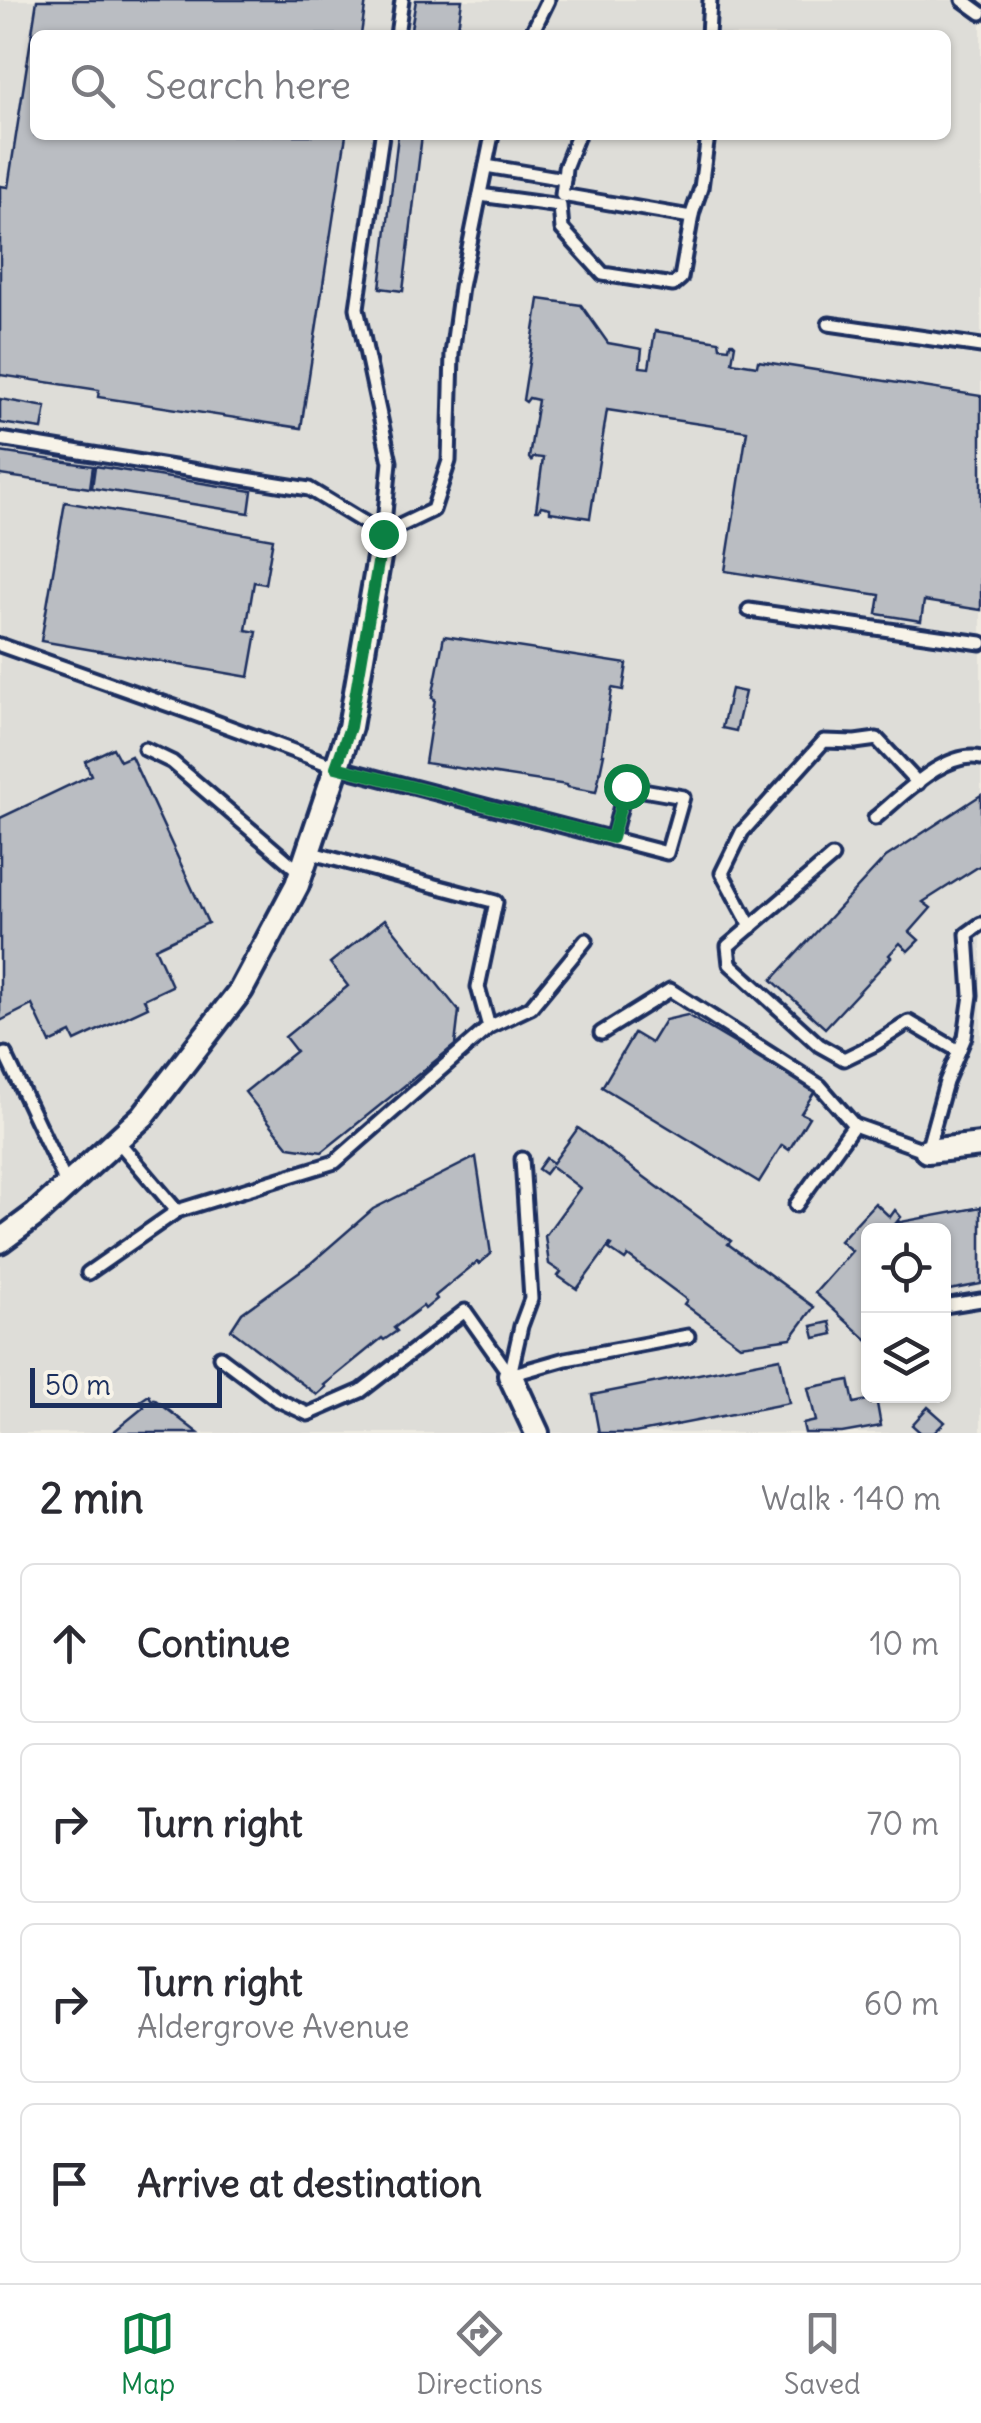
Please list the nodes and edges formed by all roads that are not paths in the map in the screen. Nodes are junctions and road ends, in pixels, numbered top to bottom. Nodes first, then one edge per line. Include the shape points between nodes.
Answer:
1 (402, 0) edge
2 (548, 0) edge
3 (710, 0) edge
4 (962, 0) edge
5 (981, 13) edge
6 (398, 30) edge
7 (533, 30) edge
8 (708, 30) edge
9 (381, 140) edge
10 (491, 140) edge
11 (576, 140) edge
12 (707, 140) edge
13 (486, 166) junction
14 (564, 180) junction
15 (480, 195) junction
16 (561, 200) junction
17 (692, 215) junction
18 (829, 324) dead end
19 (981, 346) edge
20 (0, 440) edge
21 (383, 534) junction
22 (749, 610) dead end
23 (981, 643) edge
24 (0, 645) edge
25 (145, 749) dead end
26 (981, 758) edge
27 (336, 767) junction
28 (918, 783) junction
29 (875, 818) dead end
30 (612, 838) junction
31 (832, 857) dead end
32 (304, 862) junction
33 (981, 924) edge
34 (750, 927) junction
35 (586, 940) dead end
36 (489, 1027) junction
37 (602, 1033) dead end
38 (959, 1051) junction
39 (5, 1054) dead end
40 (854, 1125) junction
41 (117, 1140) junction
42 (981, 1144) edge
43 (927, 1151) junction
44 (522, 1159) dead end
45 (67, 1186) junction
46 (796, 1205) dead end
47 (177, 1211) junction
48 (0, 1241) edge
49 (88, 1273) dead end
50 (981, 1300) edge
51 (951, 1305) edge
52 (688, 1336) dead end
53 (220, 1357) dead end
54 (510, 1374) junction
55 (537, 1433) edge

1 - 6 lane
2 - 7 lane
3 - 8 lane
4 - 5 lane
9 - 21 lane via 356,308 390,462
10 - 13 lane
11 - 14 lane
12 - 17 lane
13 - 14 lane
13 - 15 lane
14 - 16 lane
15 - 16 lane
15 - 21 lane via 452,354 449,461 433,510
16 - 17 lane
16 - 17 lane via 562,230 603,274 673,285 681,278
18 - 19 lane
20 - 21 lane via 309,489
21 - 27 street via 350,727
22 - 23 lane
24 - 27 lane
25 - 32 lane via 172,762
26 - 28 lane via 938,767
27 - 30 lane
27 - 32 street
28 - 29 lane
28 - 34 lane via 877,739 824,741 742,832 722,873
30 - 30 lane via 626,786 682,796 667,853
31 - 34 lane
32 - 36 lane via 496,902 478,987
32 - 41 street via 240,990
33 - 38 lane via 967,934 972,996
34 - 38 lane via 728,946 730,964 819,1045 844,1059 909,1022
35 - 36 lane via 531,1007
36 - 47 lane via 335,1162
37 - 40 lane via 670,990 820,1086
38 - 43 lane
39 - 45 lane
40 - 43 lane
40 - 46 lane
41 - 45 street
41 - 47 lane
42 - 43 street
44 - 54 lane via 531,1299
45 - 48 street
47 - 49 lane
50 - 51 lane
52 - 54 lane
53 - 54 lane via 276,1400 308,1414 360,1391 465,1311
54 - 55 street

